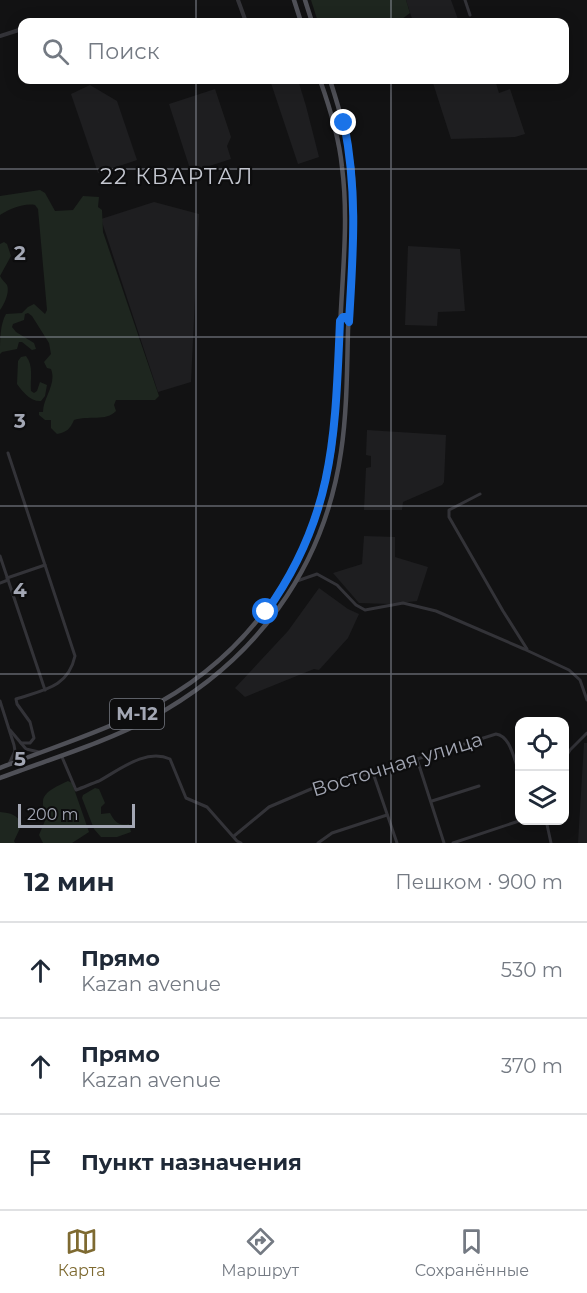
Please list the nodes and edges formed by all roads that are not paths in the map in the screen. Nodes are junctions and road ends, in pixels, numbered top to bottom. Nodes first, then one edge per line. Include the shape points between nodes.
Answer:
1 (238, 0) edge
2 (294, 0) edge
3 (305, 0) edge
4 (465, 0) edge
5 (470, 15) dead end
6 (245, 18) edge
7 (300, 18) edge
8 (311, 18) edge
9 (18, 29) edge
10 (0, 36) edge
11 (321, 84) edge
12 (331, 84) edge
13 (340, 321) junction
14 (349, 322) junction
15 (8, 453) dead end
16 (480, 494) dead end
17 (0, 556) edge
18 (45, 565) junction
19 (7, 579) junction
20 (297, 580) junction
21 (0, 583) edge
22 (528, 650) junction
23 (45, 690) junction
24 (587, 700) edge
25 (0, 701) edge
26 (9, 729) junction
27 (587, 733) edge
28 (21, 743) junction
29 (42, 752) junction
30 (569, 752) edge
31 (61, 755) junction
32 (417, 759) junction
33 (8, 765) junction
34 (0, 768) edge
35 (518, 771) edge
36 (372, 773) junction
37 (0, 778) edge
38 (479, 786) dead end
39 (432, 801) junction
40 (387, 815) junction
41 (515, 822) edge
42 (547, 825) edge
43 (234, 836) junction
44 (241, 843) edge
45 (318, 843) edge
46 (397, 843) edge
47 (444, 843) edge
48 (453, 843) edge
49 (550, 843) edge

1 - 6 street
2 - 7 main road
3 - 8 main road
4 - 5 street
9 - 10 street
11 - 13 main road, М-12 via 339,144 344,186
12 - 14 main road, М-12 via 344,123 354,188
13 - 14 main road via 346,317
13 - 29 main road, М-12 via 329,470 309,536 277,596 238,643 186,687 122,721
14 - 20 main road, М-12 via 346,404 338,472 318,538
15 - 18 street
16 - 22 street via 449,510 449,517
17 - 19 street
18 - 19 street
18 - 23 street via 75,656 65,677 57,686
19 - 21 street
19 - 23 street
20 - 22 street via 317,574 337,585 365,610 403,603 425,608
20 - 31 main road, М-12 via 257,636 208,682 149,719
22 - 24 street via 569,670 580,680
23 - 28 street via 16,699 34,738 30,743
25 - 26 street
26 - 28 street
26 - 33 street via 15,751
27 - 30 street
28 - 29 street via 30,752
29 - 33 main road, М-12
31 - 37 main road, М-12
31 - 43 street via 76,790 150,756 170,759 186,798 207,807
32 - 35 street, Восточная улица via 496,734 507,740
32 - 36 street, Восточная улица
32 - 39 street
33 - 34 main road, М-12
36 - 40 street
36 - 43 street, Восточная улица via 325,783 269,807
38 - 39 street
39 - 47 street
40 - 45 street via 332,833
40 - 46 street
41 - 48 street
42 - 49 street
43 - 44 street

